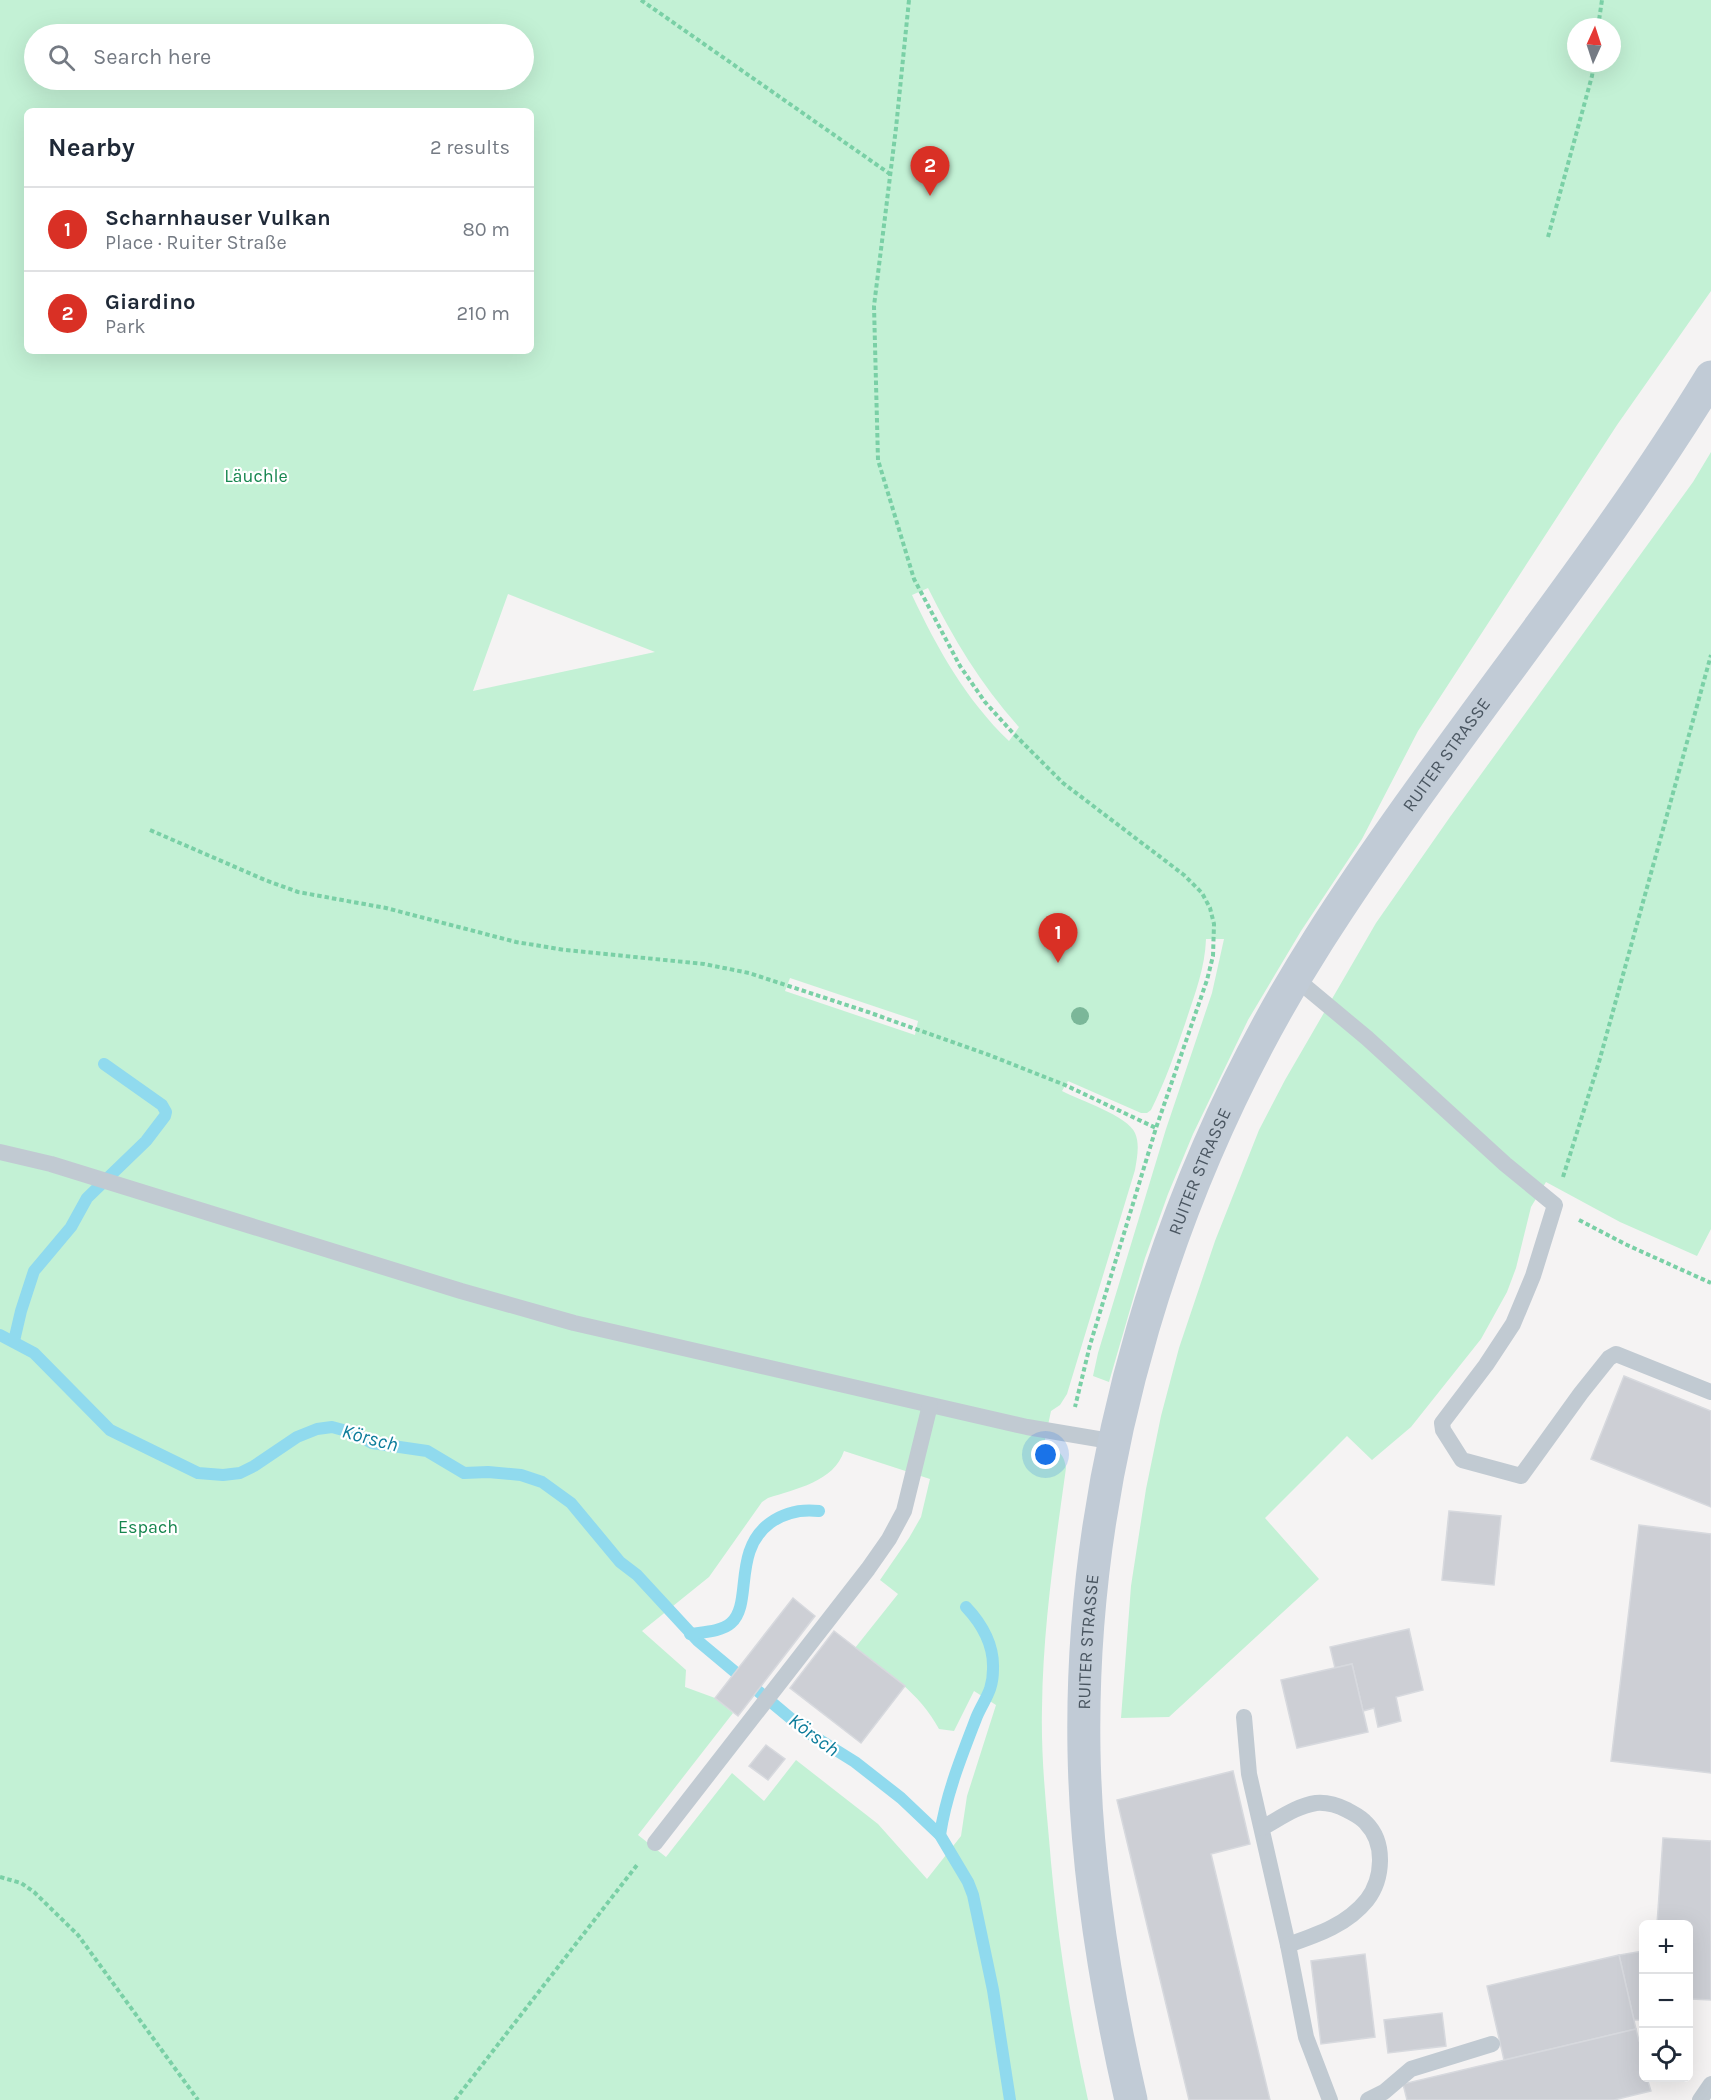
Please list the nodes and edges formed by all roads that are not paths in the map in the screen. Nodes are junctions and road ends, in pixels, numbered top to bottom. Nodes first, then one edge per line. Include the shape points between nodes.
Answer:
1 (1711, 377) edge
2 (1295, 978) junction
3 (0, 1152) edge
4 (1711, 1392) edge
5 (930, 1405) junction
6 (1116, 1442) junction
7 (1244, 1716) dead end
8 (1262, 1828) junction
9 (654, 1843) road end
10 (1288, 1945) junction
11 (1492, 2044) dead end
12 (1711, 2084) edge
13 (1131, 2100) edge
14 (1330, 2100) edge
15 (1368, 2100) edge
16 (1700, 2100) edge

1 - 2 main road, RUITER STRASSE via 1595,551 1370,861
2 - 4 lane via 1554,1205 1533,1276 1513,1324 1442,1423 1459,1457 1521,1476 1581,1392 1616,1354
2 - 6 main road, RUITER STRASSE via 1241,1077 1195,1180 1145,1323
3 - 5 lane via 125,1186 574,1323
5 - 6 lane
5 - 9 lane via 902,1518 879,1554
6 - 13 main road, RUITER STRASSE via 1092,1594 1083,1748 1098,1920
7 - 8 lane via 1249,1774
8 - 10 lane
8 - 10 lane via 1301,1807 1328,1803 1366,1822 1378,1847 1377,1879 1363,1904 1324,1932
10 - 14 lane via 1306,2037
11 - 15 lane via 1416,2067
12 - 16 lane

